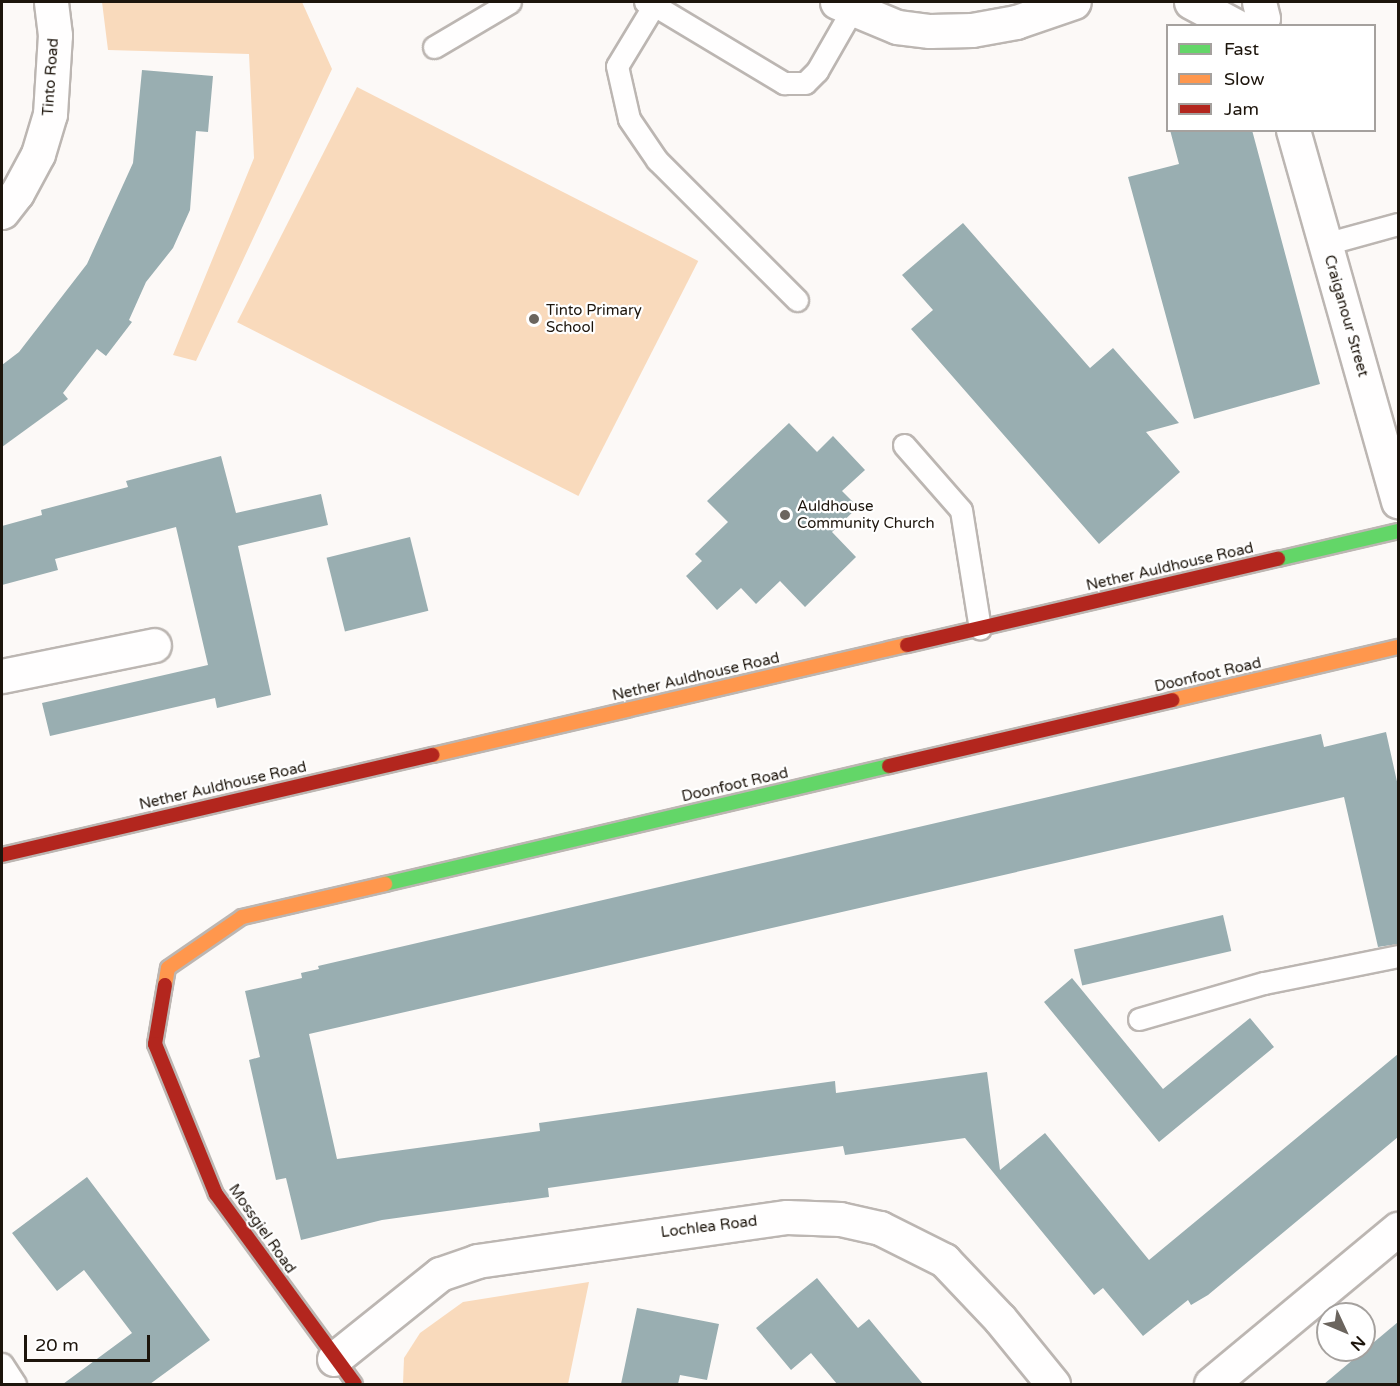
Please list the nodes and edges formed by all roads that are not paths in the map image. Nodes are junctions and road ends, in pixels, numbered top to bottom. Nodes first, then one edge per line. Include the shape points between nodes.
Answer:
1 (51, 2) edge
2 (510, 2) edge
3 (1074, 2) edge
4 (1191, 2) edge
5 (1259, 2) edge
6 (651, 3) edge
7 (844, 6) edge
8 (1232, 24) edge
9 (1259, 24) edge
10 (434, 47) dead end
11 (1294, 132) edge
12 (2, 212) edge
13 (1398, 224) edge
14 (1325, 244) junction
15 (797, 300) dead end
16 (904, 445) dead end
17 (1398, 501) edge
18 (1398, 531) edge
19 (980, 628) junction
20 (154, 645) dead end
21 (1398, 647) edge
22 (2, 676) edge
23 (2, 855) edge
24 (1398, 956) edge
25 (1139, 1018) dead end
26 (155, 1044) joint
27 (1398, 1229) edge
28 (334, 1359) junction
29 (2, 1364) edge
30 (15, 1384) edge
31 (356, 1384) edge
32 (1053, 1384) edge
33 (1211, 1384) edge

1 - 12 street, Tinto Road via 55,35 50,114 38,154
2 - 10 lane
3 - 7 street via 1016,22 972,30 897,27
4 - 8 street
5 - 9 street via 1263,18
6 - 7 lane via 784,83 805,83 817,71
6 - 15 lane via 617,66 629,119 657,160
11 - 14 street, Craiganour Street
13 - 14 lane
14 - 17 street, Craiganour Street
16 - 19 lane via 961,510
18 - 19 street, Nether Auldhouse Road
19 - 23 street, Nether Auldhouse Road
20 - 22 street
21 - 26 street, Doonfoot Road via 242,917 168,968
24 - 25 lane via 1264,983
26 - 28 street, Mossgiel Road via 216,1194
27 - 33 street
28 - 31 street, Mossgiel Road
28 - 32 street, Lochlea Road via 440,1274 477,1261 775,1219 840,1219 880,1227 944,1260 1000,1319
29 - 30 lane

